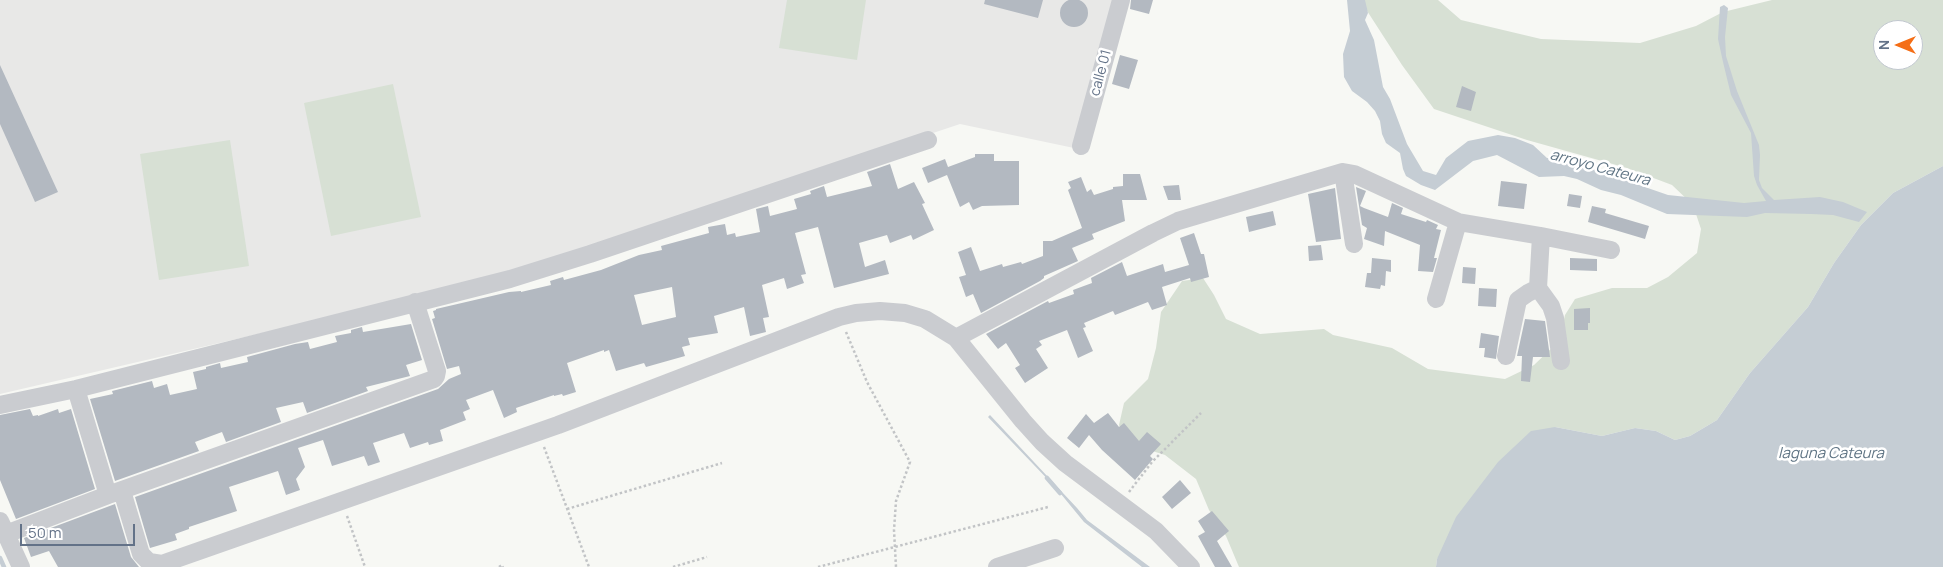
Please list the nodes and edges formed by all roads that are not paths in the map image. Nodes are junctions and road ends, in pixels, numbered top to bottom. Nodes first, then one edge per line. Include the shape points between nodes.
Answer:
1 (1121, 0) edge
2 (928, 140) dead end
3 (1081, 146) dead end
4 (1343, 172) junction
5 (1458, 222) junction
6 (1540, 236) junction
7 (1354, 244) dead end
8 (1611, 250) dead end
9 (1538, 288) junction
10 (1436, 298) dead end
11 (415, 302) junction
12 (956, 338) junction
13 (1506, 356) dead end
14 (1561, 361) dead end
15 (76, 389) junction
16 (0, 405) edge
17 (115, 493) junction
18 (3, 528) edge
19 (1055, 548) dead end
20 (172, 563) edge
21 (21, 567) edge
22 (997, 567) edge
23 (1191, 567) edge

1 - 3 street, calle 01
2 - 11 street via 590,254 510,279
4 - 5 street via 1354,174
4 - 7 street
4 - 12 street via 1153,232
5 - 6 street
5 - 10 street
6 - 8 street
6 - 9 street
9 - 13 street via 1518,300
9 - 14 street via 1555,318
11 - 15 street
11 - 17 street via 437,371 434,379
12 - 20 street via 925,319 905,313 856,313 839,317 538,432
12 - 23 street via 1042,442 1156,531
15 - 16 street
15 - 17 street
17 - 18 street
17 - 20 street via 141,554 149,562
18 - 21 street
19 - 22 street

